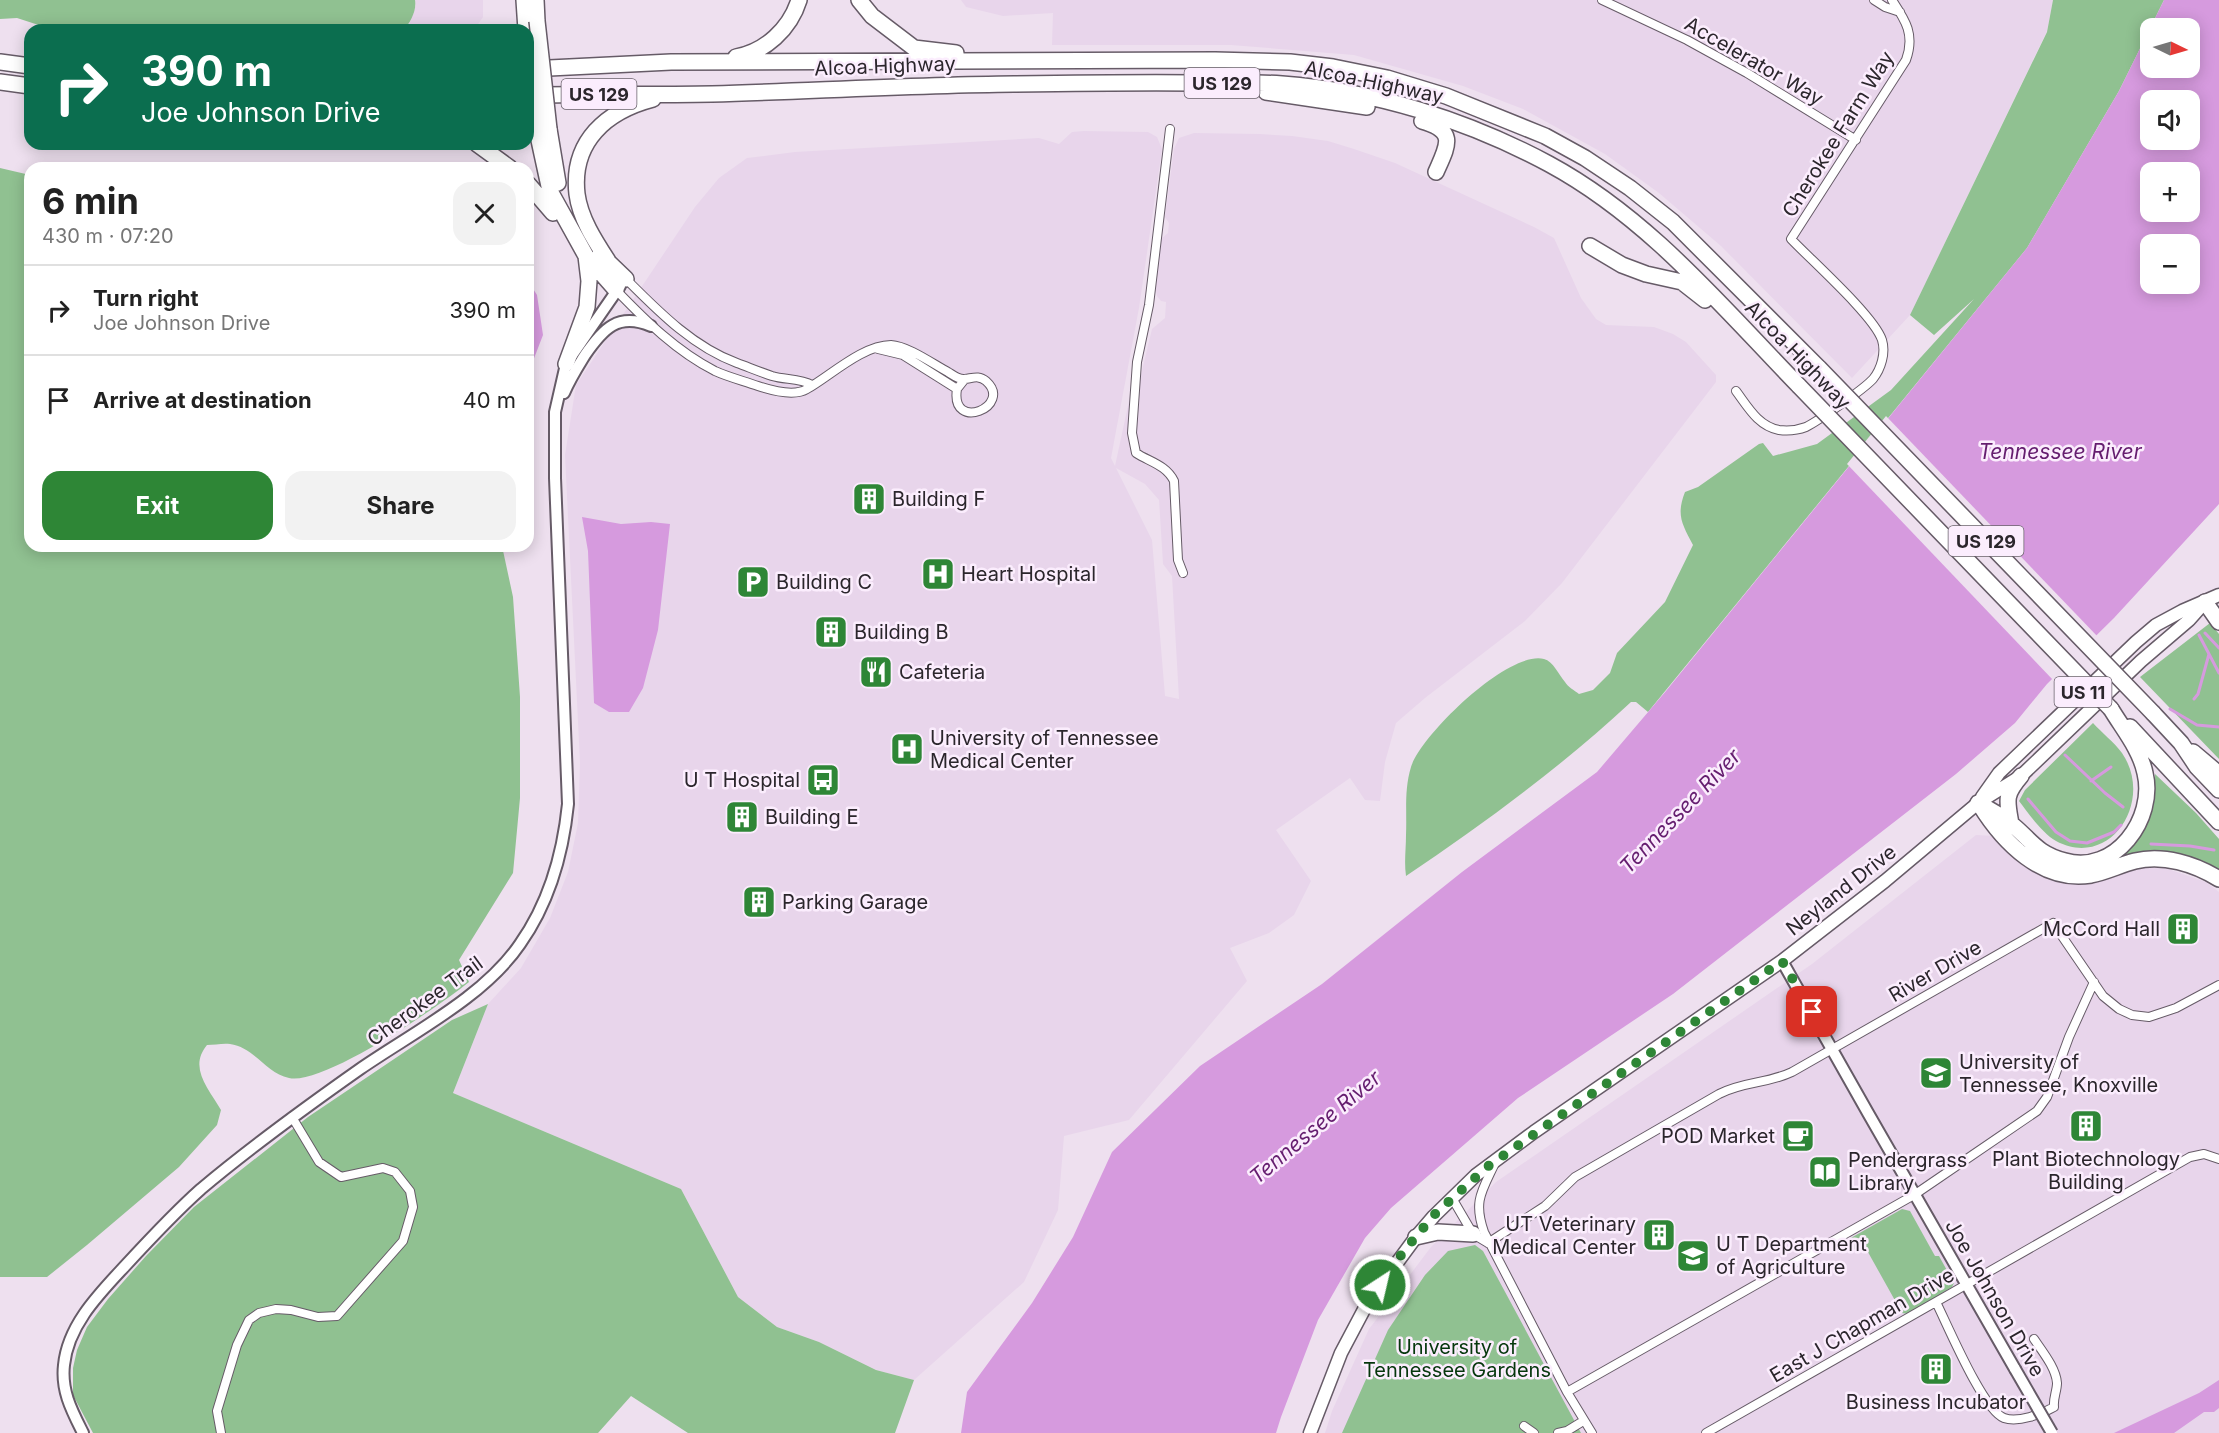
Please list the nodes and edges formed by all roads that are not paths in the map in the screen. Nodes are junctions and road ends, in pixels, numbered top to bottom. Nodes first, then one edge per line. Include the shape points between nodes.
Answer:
1 (524, 0) edge
2 (536, 0) edge
3 (799, 0) edge
4 (859, 0) edge
5 (1602, 0) edge
6 (1874, 0) edge
7 (1892, 0) edge
8 (1900, 12) junction
9 (530, 24) edge
10 (534, 57) edge
11 (1118, 61) junction
12 (0, 62) edge
13 (712, 62) junction
14 (24, 65) edge
15 (534, 69) edge
16 (534, 81) edge
17 (0, 82) edge
18 (1203, 83) junction
19 (24, 85) edge
20 (671, 94) junction
21 (534, 95) edge
22 (1170, 129) dead end
23 (543, 130) junction
24 (1856, 140) junction
25 (485, 150) edge
26 (502, 162) edge
27 (1436, 172) dead end
28 (534, 190) edge
29 (1590, 246) dead end
30 (586, 256) junction
31 (608, 261) junction
32 (621, 284) junction
33 (651, 326) junction
34 (877, 349) junction
35 (1777, 363) junction
36 (566, 364) junction
37 (965, 379) junction
38 (812, 385) junction
39 (957, 389) junction
40 (1736, 391) dead end
41 (555, 412) junction
42 (1183, 573) dead end
43 (2219, 595) edge
44 (2205, 602) junction
45 (2219, 622) edge
46 (2132, 735) junction
47 (2181, 743) junction
48 (2219, 774) edge
49 (2021, 776) junction
50 (2219, 790) edge
51 (1978, 803) junction
52 (2219, 822) edge
53 (2011, 824) junction
54 (2219, 879) edge
55 (1782, 961) junction
56 (2094, 982) junction
57 (2219, 985) edge
58 (1832, 1048) junction
59 (292, 1117) junction
60 (1498, 1158) junction
61 (2219, 1159) edge
62 (1914, 1195) junction
63 (1452, 1198) junction
64 (1473, 1234) junction
65 (1416, 1237) junction
66 (1488, 1243) junction
67 (1967, 1284) junction
68 (1936, 1302) junction
69 (2034, 1338) dead end
70 (1567, 1392) junction
71 (1580, 1424) dead end
72 (1524, 1426) dead end
73 (83, 1433) edge
74 (221, 1433) edge
75 (1310, 1433) edge
76 (1534, 1433) edge
77 (1558, 1433) edge
78 (1592, 1433) edge
79 (1706, 1433) edge
80 (2052, 1433) edge

1 - 9 highway
2 - 9 highway
3 - 13 highway via 775,39 750,55
4 - 11 highway via 872,16 914,48 977,56
5 - 24 street, Accelerator Way via 1747,73
6 - 8 street
7 - 8 street, Cherokee Farm Way
8 - 24 street, Cherokee Farm Way via 1908,25 1910,49
10 - 23 highway, bridge
11 - 13 highway, Alcoa Highway / US 129
11 - 47 highway, Alcoa Highway / US 129, bridge via 1290,62 1387,78 1446,96 1545,136 1585,158 1673,222
12 - 14 highway
13 - 15 highway, Alcoa Highway / US 129
16 - 23 highway, bridge
17 - 19 highway
18 - 20 highway, Alcoa Highway / US 129 via 965,84
18 - 27 highway via 1372,108 1426,122 1444,131 1446,137 1444,155
18 - 35 highway, Alcoa Highway / US 129 via 1279,84 1362,96 1448,119 1515,147 1606,200 1666,248
20 - 21 highway, Alcoa Highway / US 129
20 - 31 highway via 608,117 588,140 578,169 577,194 584,220
22 - 42 street via 1149,305 1137,362 1132,433 1136,453 1170,472 1174,481 1178,560
23 - 30 highway via 550,191
23 - 31 highway via 558,186 591,245
24 - 40 street, Cherokee Farm Way via 1791,239 1875,324 1883,344 1880,366 1874,378 1805,428 1778,429 1764,424
25 - 26 highway
28 - 30 highway
29 - 35 highway via 1622,265 1682,282 1762,358
30 - 32 highway
30 - 36 highway via 587,307
31 - 32 highway
32 - 33 street
32 - 36 street, Cherokee Trail
32 - 38 street via 696,341 733,362
33 - 38 street via 716,371 778,391 805,391
33 - 41 street via 627,320 604,331 572,375
34 - 37 street via 898,346
34 - 38 street via 854,358
34 - 39 street via 903,355
35 - 46 highway, Alcoa Highway / US 129, bridge
36 - 41 street, Cherokee Trail
37 - 39 street
37 - 39 street via 981,378 990,386 992,398 986,408 976,413 964,410 957,401
41 - 59 street, Cherokee Trail via 568,804 552,882 520,944 497,971 452,1009
43 - 44 main road, Neyland Drive / US 11
44 - 45 highway
44 - 49 main road, Neyland Drive / US 11
44 - 51 main road, Neyland Drive / US 11 via 2156,625 2136,642 1999,773
46 - 52 highway, Alcoa Highway / US 129
46 - 53 highway via 2146,775 2145,808 2139,825 2108,856 2068,862 2038,849
47 - 48 highway
47 - 50 highway, Alcoa Highway / US 129 via 2197,768
49 - 51 main road, Neyland Drive / US 11
49 - 53 highway via 2007,800
51 - 53 highway
51 - 54 highway via 2017,850 2049,870 2090,875 2138,860 2170,860
51 - 55 main road, Neyland Drive / US 11
55 - 58 street, Joe Johnson Drive
55 - 60 main road, Neyland Drive / US 11
56 - 57 street via 2119,1010 2149,1017 2176,1008
56 - 58 street, River Drive via 2053,923
56 - 62 street via 2048,1097 2037,1111
58 - 62 street, Joe Johnson Drive
58 - 66 street, River Drive via 1779,1078 1743,1084 1719,1094 1575,1177 1545,1206
59 - 73 street, Cherokee Trail via 201,1189 162,1226 94,1300 79,1322 66,1352 63,1379 68,1402
59 - 74 street via 319,1162 341,1177 383,1168 395,1172 410,1191 413,1207 404,1241 337,1316 318,1317 276,1309 249,1320 237,1345 217,1411
60 - 63 main road, Neyland Drive / US 11
60 - 66 street via 1478,1207
61 - 67 street, East J Chapman Drive via 2190,1157
62 - 67 street, Joe Johnson Drive
62 - 70 street
63 - 64 street
63 - 65 main road, Neyland Drive / US 11
64 - 65 highway via 1438,1232
64 - 66 street
65 - 75 main road, Neyland Drive / US 11 via 1368,1302 1341,1353
66 - 70 street
67 - 68 street, East J Chapman Drive
67 - 80 street, Joe Johnson Drive, bridge
68 - 69 street via 1981,1392 1992,1410 2006,1419 2016,1420 2054,1407 2057,1383
68 - 79 street, East J Chapman Drive
70 - 78 street
71 - 77 street
72 - 76 street

